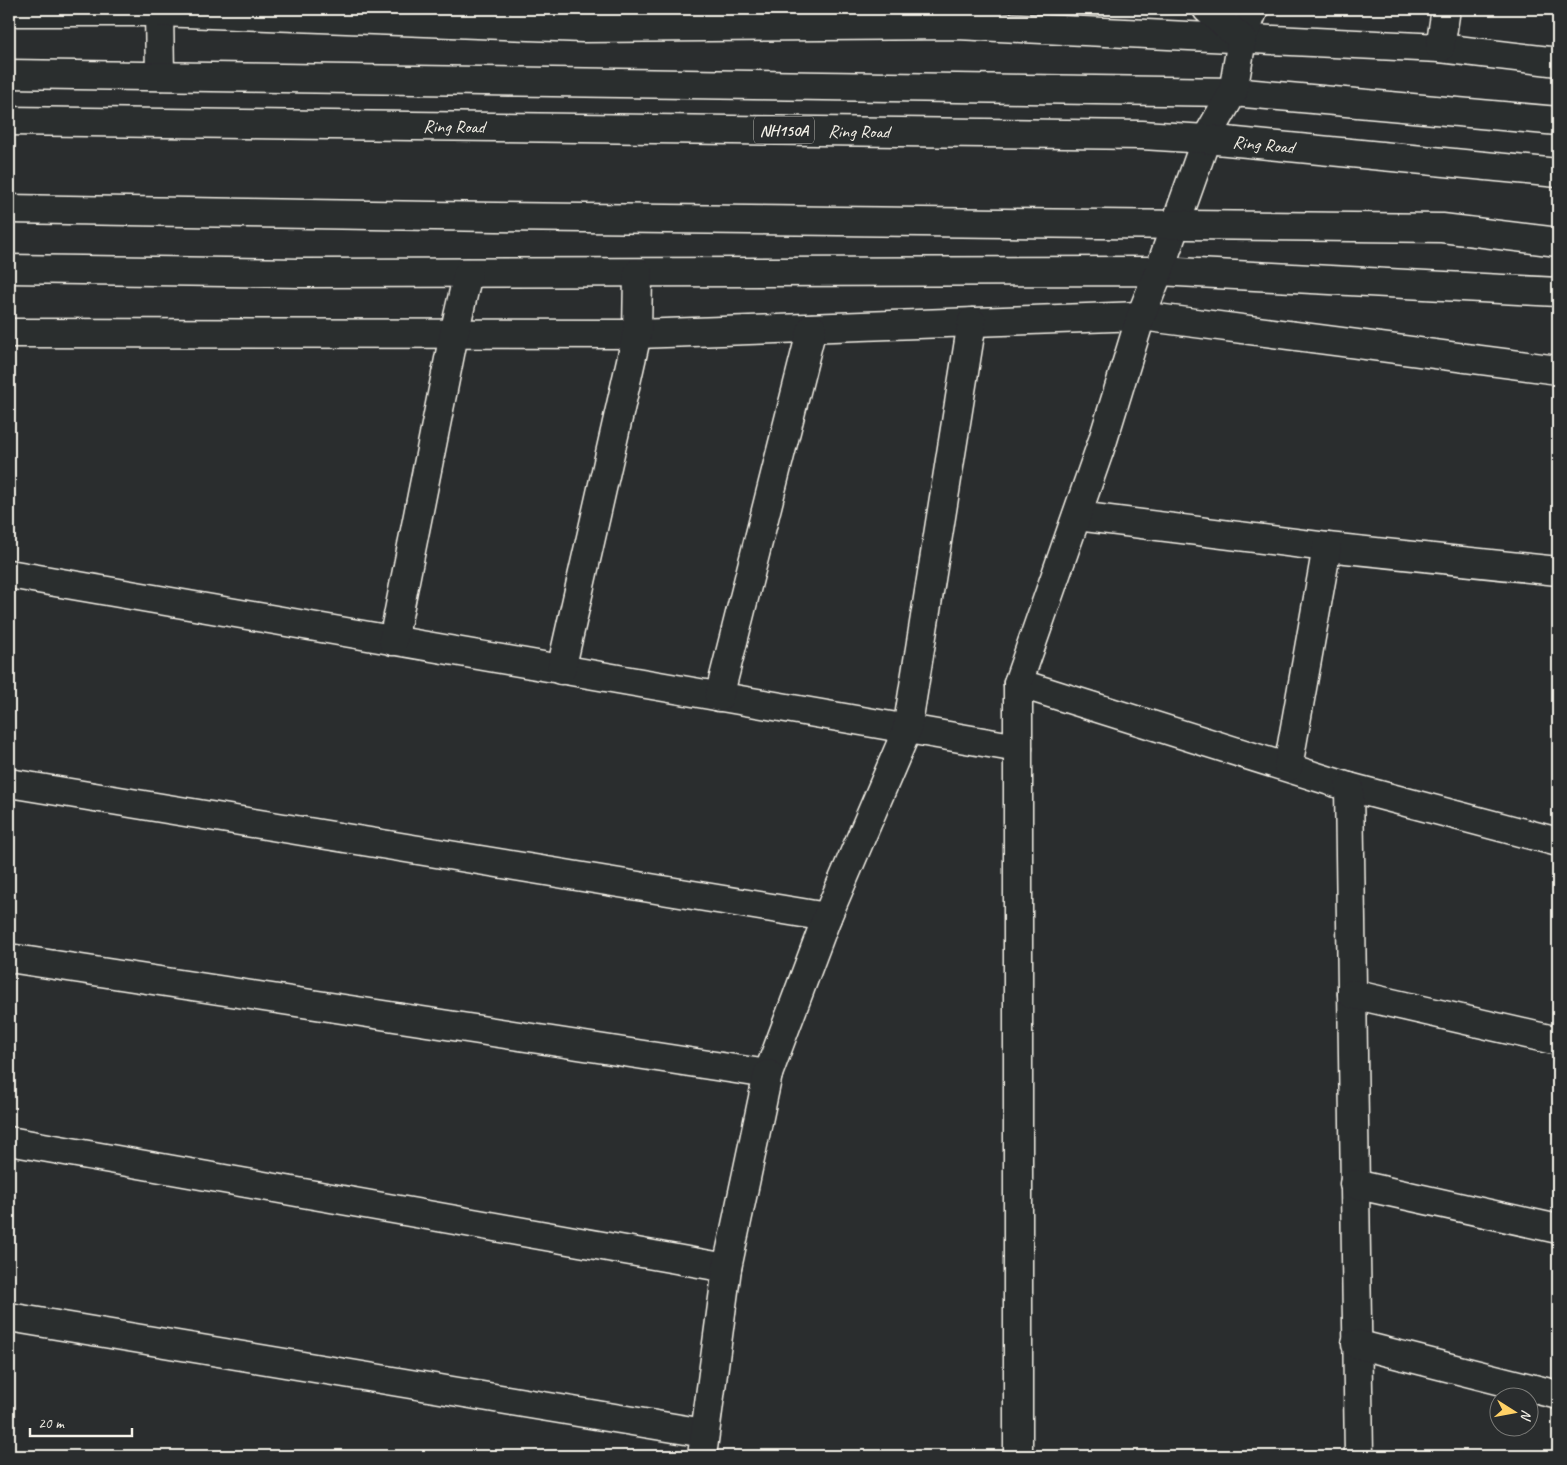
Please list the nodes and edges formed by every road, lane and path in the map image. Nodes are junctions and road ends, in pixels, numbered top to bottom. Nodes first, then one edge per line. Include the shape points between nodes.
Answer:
1 (1207, 9) edge
2 (1254, 9) edge
3 (1446, 9) edge
4 (159, 10) edge
5 (9, 12) edge
6 (364, 14) edge
7 (1242, 39) junction
8 (1440, 48) junction
9 (1558, 62) edge
10 (9, 74) edge
11 (160, 76) junction
12 (1233, 92) junction
13 (9, 120) edge
14 (1558, 121) edge
15 (1206, 139) junction
16 (1558, 173) edge
17 (9, 208) edge
18 (1174, 225) junction
19 (1558, 242) edge
20 (9, 269) edge
21 (1159, 271) junction
22 (468, 273) junction
23 (638, 273) junction
24 (1558, 292) edge
25 (1141, 316) junction
26 (972, 322) junction
27 (812, 328) junction
28 (9, 333) edge
29 (454, 334) junction
30 (637, 334) junction
31 (1558, 370) edge
32 (1077, 516) junction
33 (1327, 547) junction
34 (1558, 571) edge
35 (9, 574) edge
36 (393, 641) junction
37 (561, 670) junction
38 (1018, 683) junction
39 (719, 697) junction
40 (907, 730) junction
41 (1018, 748) junction
42 (1288, 767) junction
43 (9, 783) edge
44 (1349, 788) junction
45 (1558, 842) edge
46 (827, 917) junction
47 (9, 958) edge
48 (1352, 994) junction
49 (1558, 1041) edge
50 (768, 1074) junction
51 (9, 1141) edge
52 (1354, 1184) junction
53 (1558, 1229) edge
54 (727, 1268) junction
55 (9, 1317) edge
56 (1356, 1344) junction
57 (1558, 1395) edge
58 (703, 1444) edge
59 (1018, 1456) edge
60 (1359, 1456) edge

1 - 7 main road
2 - 7 main road
3 - 8 main road
4 - 5 main road
4 - 6 main road
4 - 11 main road
6 - 7 main road via 583,28 957,25
7 - 8 main road
7 - 12 main road
8 - 9 main road
10 - 11 main road
11 - 12 main road
12 - 14 main road
12 - 15 main road
13 - 15 main road, Ring Road / NH150A via 1142,135
15 - 16 main road, Ring Road / NH150A
15 - 18 main road
17 - 18 main road
18 - 19 main road via 1442,228
18 - 21 main road
20 - 22 main road
21 - 23 main road
21 - 24 main road
21 - 25 main road
22 - 23 main road
22 - 29 main road
23 - 30 main road
25 - 26 main road
25 - 31 main road
25 - 32 main road
26 - 27 main road
26 - 40 main road
27 - 30 main road
27 - 39 main road
28 - 29 main road
29 - 30 main road
29 - 36 main road
30 - 37 main road
32 - 33 main road
32 - 38 main road
33 - 34 main road
33 - 42 main road
35 - 36 main road
36 - 37 main road
37 - 39 main road
38 - 41 main road
38 - 42 main road
39 - 40 main road
40 - 41 main road
40 - 46 main road
41 - 59 main road
42 - 44 main road
43 - 46 main road
44 - 45 main road
44 - 48 main road
46 - 50 main road
47 - 50 main road
48 - 49 main road
48 - 52 main road
50 - 54 main road
51 - 54 main road
52 - 53 main road
52 - 56 main road
54 - 58 main road
55 - 58 main road
56 - 57 main road
56 - 60 main road

